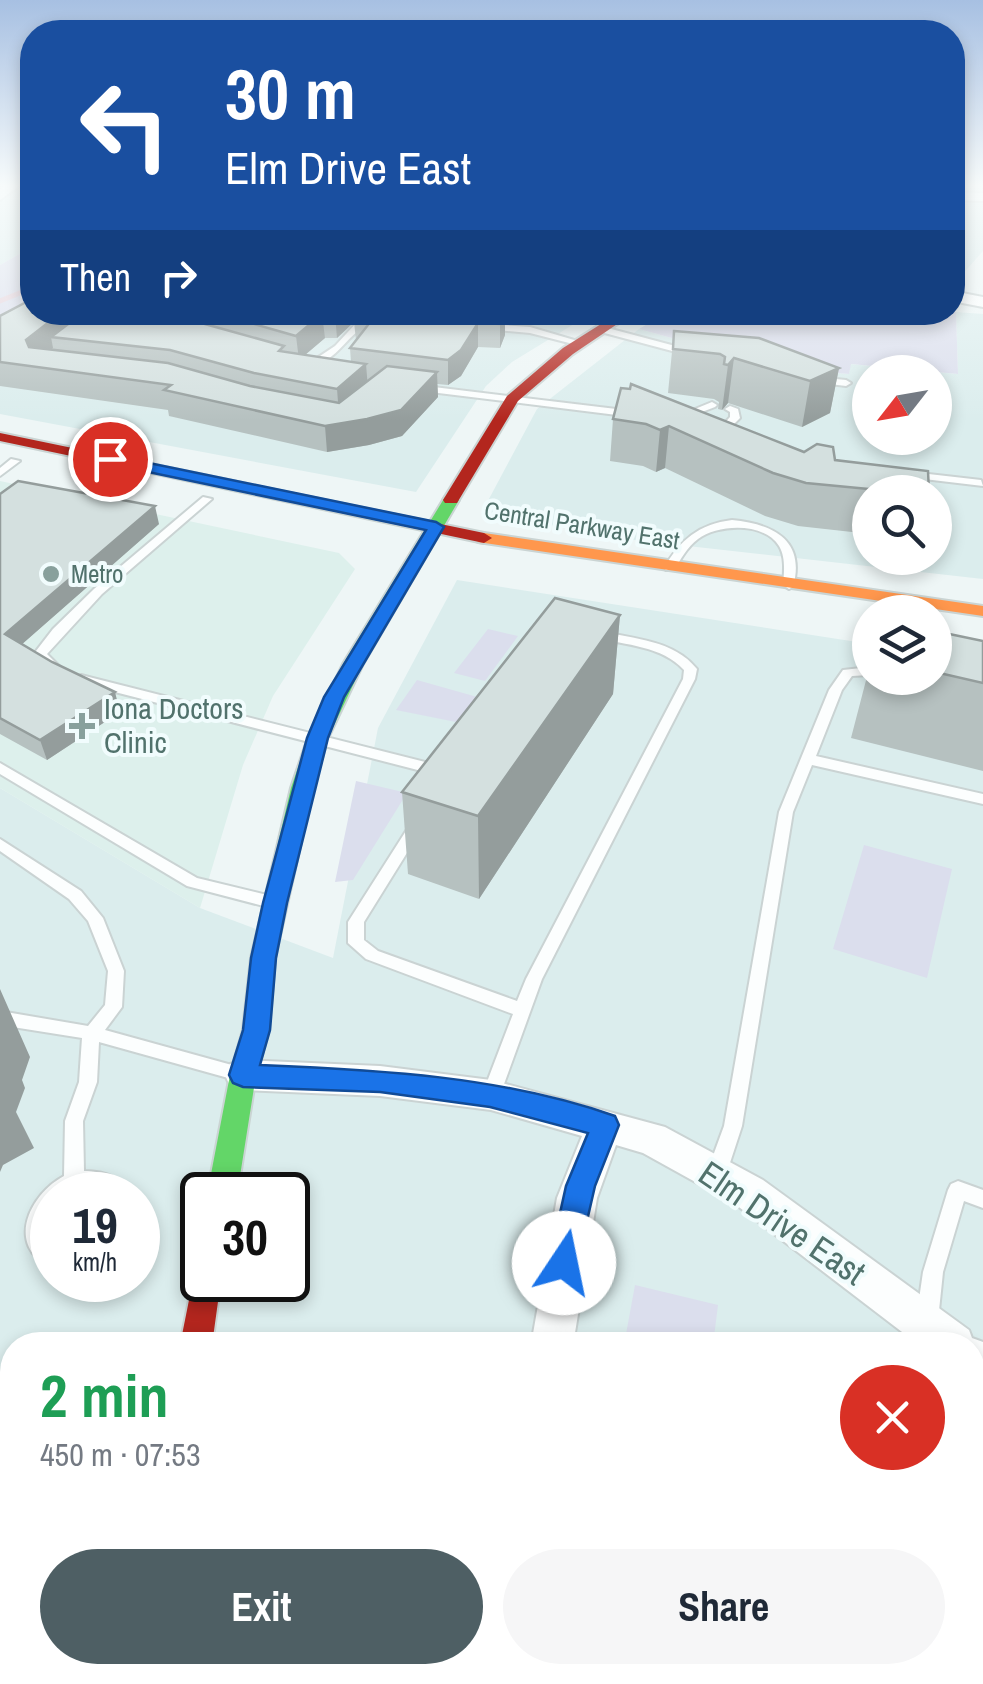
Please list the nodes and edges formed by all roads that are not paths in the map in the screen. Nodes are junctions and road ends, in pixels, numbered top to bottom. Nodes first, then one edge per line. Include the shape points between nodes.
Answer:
1 (206, 325) edge
2 (359, 325) edge
3 (607, 325) edge
4 (478, 327) edge
5 (600, 329) junction
6 (578, 342) junction
7 (213, 343) edge
8 (703, 356) edge
9 (322, 375) edge
10 (810, 379) edge
11 (846, 383) dead end
12 (400, 386) edge
13 (512, 399) junction
14 (712, 405) dead end
15 (730, 408) dead end
16 (674, 420) junction
17 (695, 423) edge
18 (710, 426) edge
19 (725, 428) junction
20 (740, 435) edge
21 (0, 436) edge
22 (5, 464) edge
23 (893, 473) edge
24 (981, 483) edge
25 (207, 499) junction
26 (430, 536) junction
27 (670, 568) junction
28 (789, 585) junction
29 (983, 611) edge
30 (852, 614) edge
31 (952, 629) edge
32 (580, 633) edge
33 (983, 634) edge
34 (852, 673) edge
35 (318, 738) junction
36 (462, 757) edge
37 (808, 759) junction
38 (0, 768) edge
39 (450, 773) junction
40 (440, 790) edge
41 (983, 799) edge
42 (429, 806) edge
43 (0, 844) edge
44 (275, 903) junction
45 (522, 1010) junction
46 (0, 1018) edge
47 (91, 1036) junction
48 (243, 1075) junction
49 (490, 1095) junction
50 (605, 1125) junction
51 (74, 1172) edge
52 (226, 1172) edge
53 (716, 1175) junction
54 (983, 1200) edge
55 (203, 1302) edge
56 (198, 1332) edge
57 (554, 1332) edge
58 (936, 1332) edge
59 (940, 1332) edge

1 - 7 lane via 202,336
2 - 9 lane via 304,370
3 - 5 street
4 - 6 lane
5 - 6 street
5 - 8 lane
6 - 13 street
10 - 11 lane
12 - 13 lane
13 - 16 lane
13 - 26 street
14 - 16 lane
15 - 19 lane via 734,418
16 - 17 lane
18 - 19 lane
19 - 20 lane
21 - 26 street, Central Parkway East
22 - 25 street, Central Parkway East
23 - 24 lane
25 - 26 street, Central Parkway East
25 - 35 lane via 86,603 40,654 64,675
26 - 27 street, Central Parkway East
26 - 30 street, Central Parkway East via 625,582
26 - 35 street via 334,697
27 - 28 street, Central Parkway East
27 - 28 lane via 679,548 700,531 735,524 756,527 785,546
28 - 29 street, Central Parkway East
31 - 33 street
32 - 45 lane via 667,652 685,660 690,678
34 - 37 lane via 836,690
35 - 39 lane
35 - 44 street
36 - 39 lane
37 - 41 lane
37 - 53 lane via 786,812 733,1126
38 - 44 lane via 192,882
39 - 40 lane
42 - 45 lane via 356,922 356,942 372,955
43 - 47 lane via 75,895 95,918 116,971 113,1007
44 - 48 street
45 - 49 lane
46 - 47 lane via 44,1021
47 - 48 lane
47 - 51 lane via 88,1082 74,1121
48 - 49 street, Elm Drive East via 380,1081
48 - 52 street
49 - 50 street, Elm Drive East
50 - 53 street, Elm Drive East via 652,1139
50 - 57 street via 577,1198
53 - 58 street, Elm Drive East
54 - 59 lane via 958,1190 933,1272
55 - 56 street

